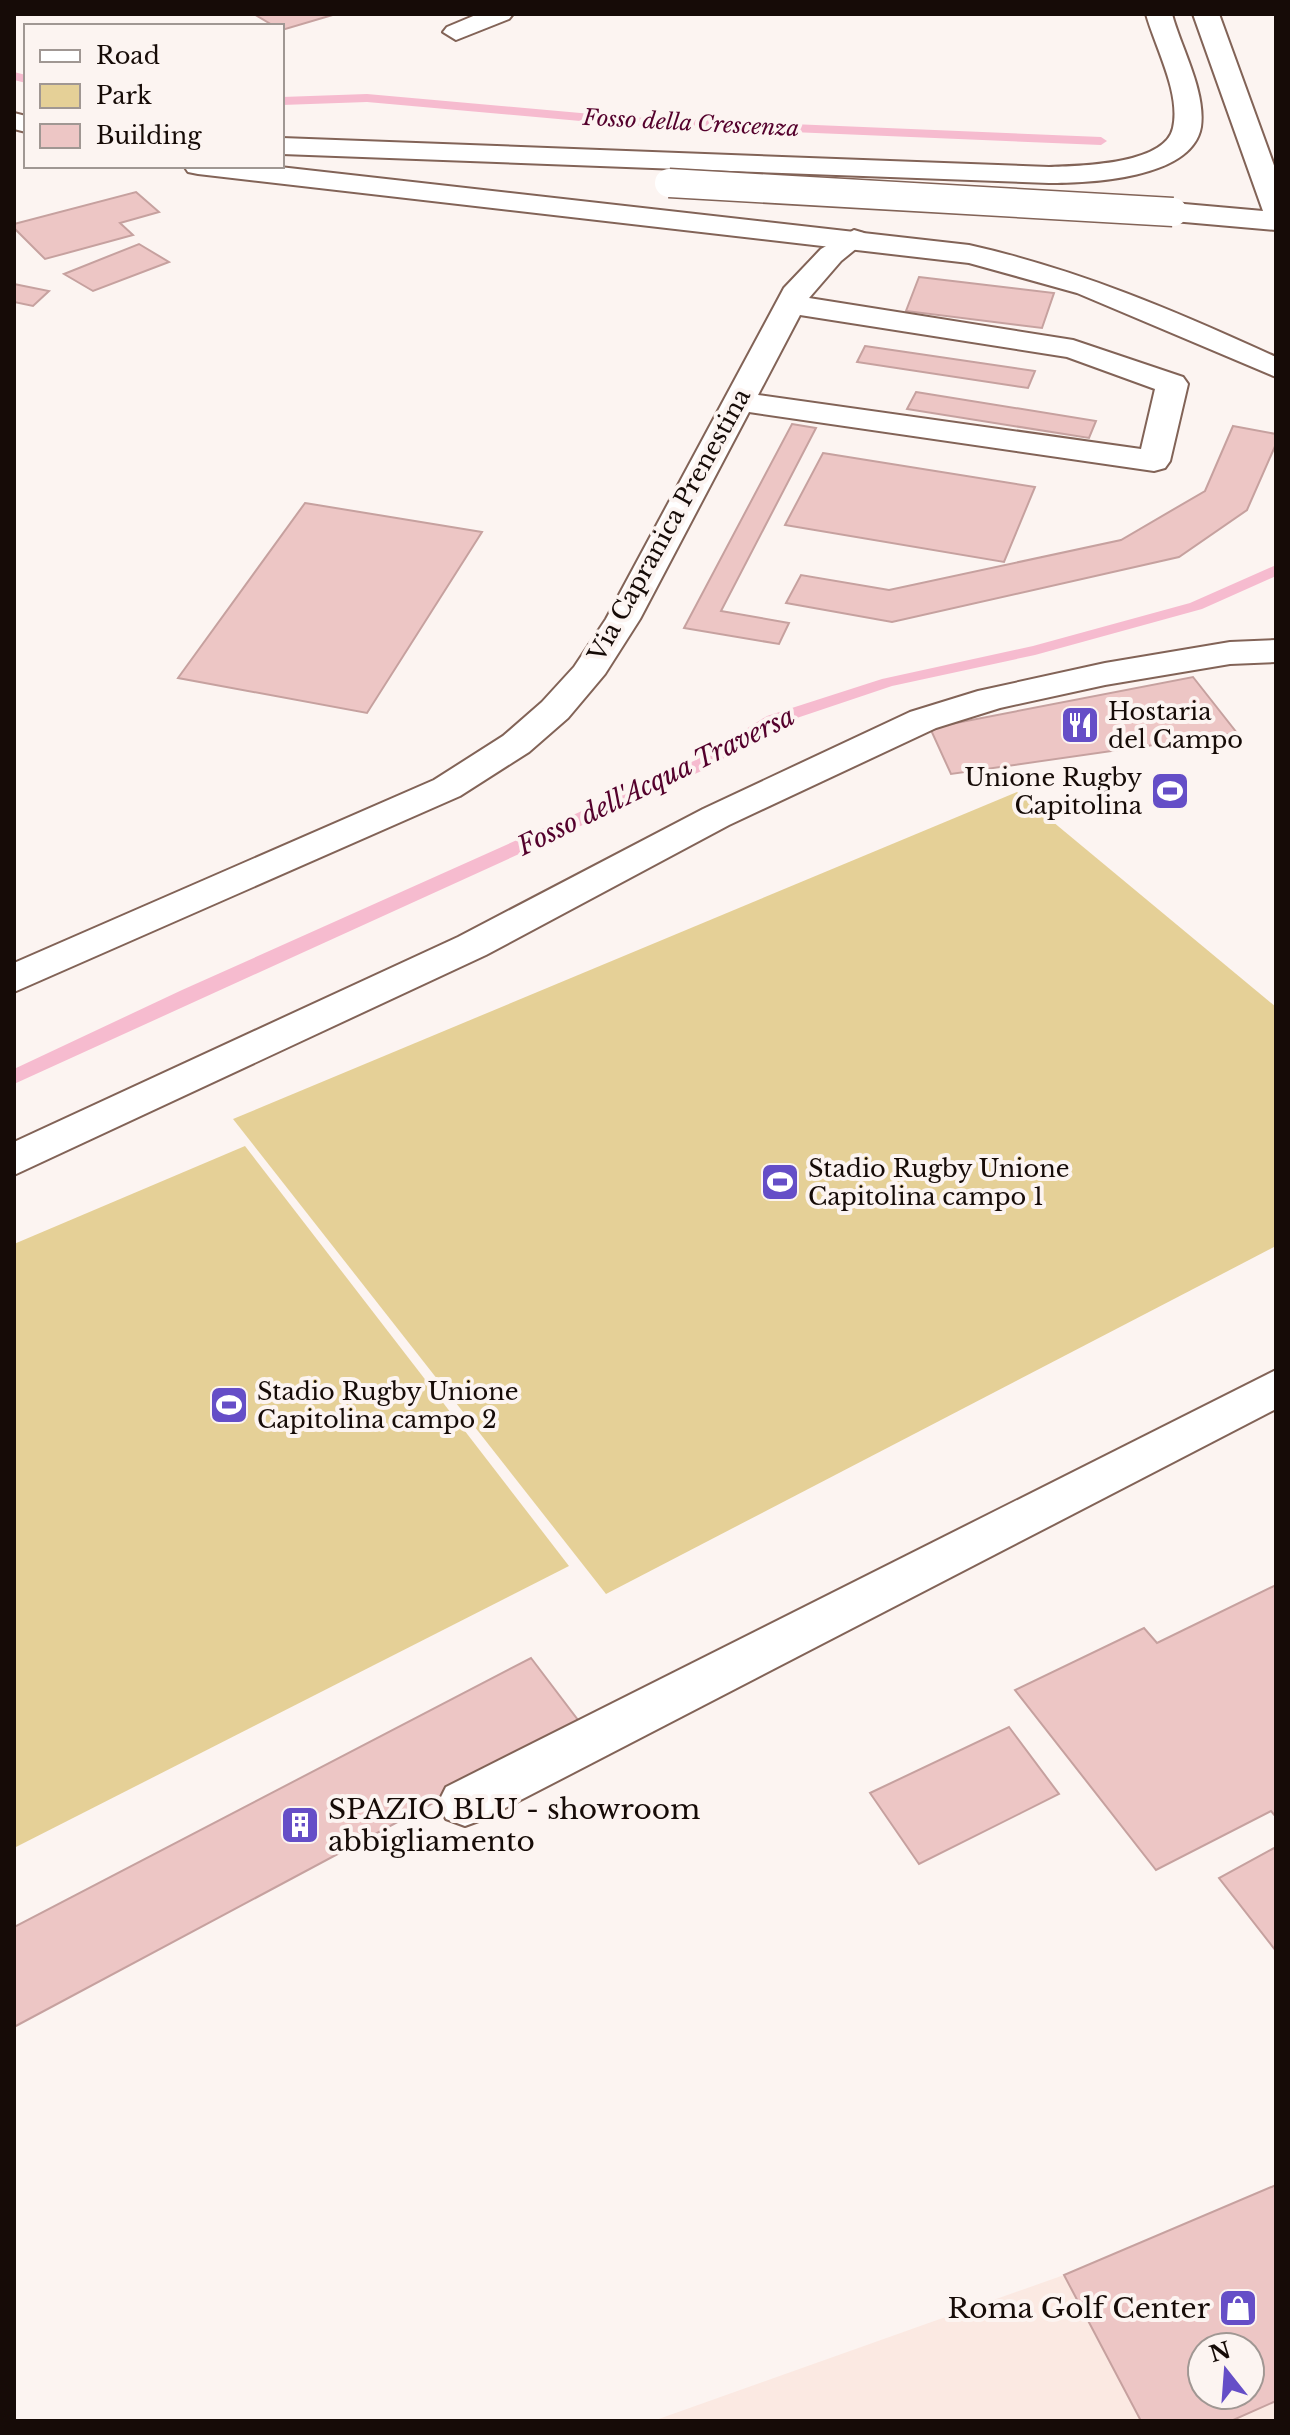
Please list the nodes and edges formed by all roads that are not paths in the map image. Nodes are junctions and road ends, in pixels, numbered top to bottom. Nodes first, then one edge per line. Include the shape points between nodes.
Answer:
1 (500, 14) edge
2 (1159, 14) edge
3 (1206, 14) edge
4 (456, 32) dead end
5 (284, 148) edge
6 (284, 148) edge
7 (216, 168) edge
8 (1049, 175) junction
9 (1271, 181) edge
10 (1276, 210) edge
11 (1276, 221) edge
12 (854, 239) junction
13 (789, 304) junction
14 (1276, 368) edge
15 (737, 401) junction
16 (1276, 651) edge
17 (14, 979) edge
18 (14, 1160) edge
19 (1276, 1388) edge
20 (465, 1803) dead end

1 - 4 main road
2 - 8 main road via 1183,103 1187,127 1181,142 1126,169
3 - 9 main road
5 - 8 main road
6 - 11 main road, bridge via 669,183
7 - 12 main road
8 - 12 main road, Via Capranica Prenestina via 929,205
9 - 10 main road
12 - 13 main road, Via Capranica Prenestina via 814,271
12 - 14 main road via 969,254 1041,271
13 - 15 main road, Via Capranica Prenestina
13 - 15 main road via 1073,349 1172,384 1154,461
15 - 17 main road, Via Capranica Prenestina via 616,632 572,693 516,744 417,803
16 - 18 main road via 1230,653 1105,674 923,720 716,817 472,946
19 - 20 main road

